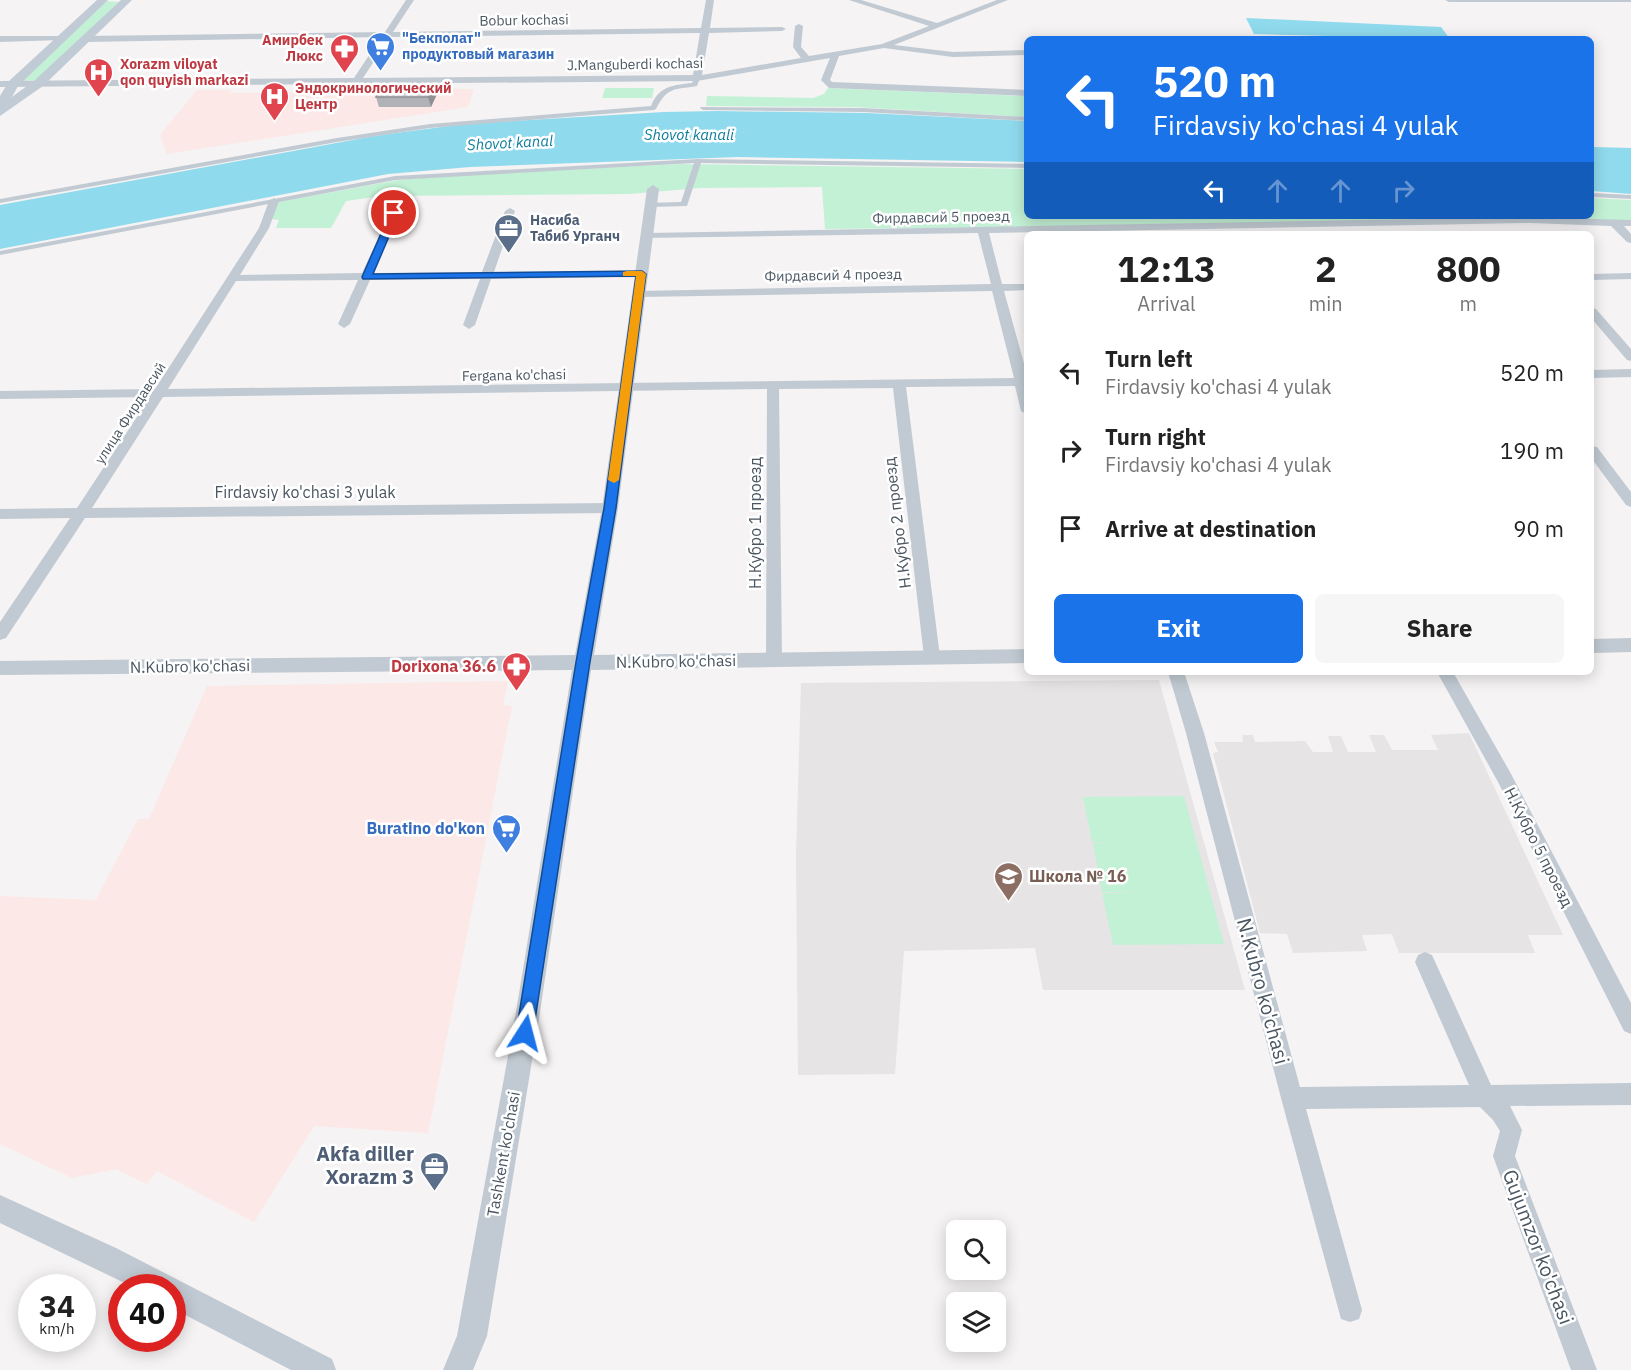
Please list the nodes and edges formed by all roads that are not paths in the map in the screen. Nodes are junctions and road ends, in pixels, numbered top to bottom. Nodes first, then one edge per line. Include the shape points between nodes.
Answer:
1 (103, 0) edge
2 (127, 0) edge
3 (410, 0) edge
4 (710, 0) edge
5 (853, 0) edge
6 (882, 0) edge
7 (1004, 0) edge
8 (1449, 0) edge
9 (1483, 0) edge
10 (1629, 0) edge
11 (884, 9) junction
12 (799, 26) dead end
13 (938, 26) junction
14 (782, 29) dead end
15 (706, 32) junction
16 (388, 35) junction
17 (61, 38) junction
18 (0, 39) edge
19 (86, 39) junction
20 (884, 46) junction
21 (1024, 53) edge
22 (836, 54) junction
23 (807, 59) junction
24 (697, 78) junction
25 (356, 82) junction
26 (39, 83) junction
27 (6, 84) edge
28 (1024, 93) edge
29 (0, 105) edge
30 (703, 108) dead end
31 (0, 112) edge
32 (1024, 119) edge
33 (698, 161) junction
34 (1024, 166) edge
35 (1594, 195) edge
36 (652, 197) joint
37 (1631, 197) edge
38 (0, 201) edge
39 (274, 201) junction
40 (510, 211) dead end
41 (394, 213) dead end
42 (1613, 221) junction
43 (1631, 223) edge
44 (1324, 229) edge
45 (983, 231) junction
46 (647, 236) junction
47 (1631, 240) edge
48 (0, 254) edge
49 (487, 276) junction
50 (1631, 276) edge
51 (367, 277) junction
52 (1594, 277) edge
53 (232, 278) junction
54 (640, 284) junction
55 (998, 287) junction
56 (1024, 287) edge
57 (1594, 314) edge
58 (344, 324) dead end
59 (469, 325) dead end
60 (1631, 357) edge
61 (1631, 373) edge
62 (1594, 374) edge
63 (1024, 382) edge
64 (899, 384) junction
65 (772, 386) junction
66 (626, 388) junction
67 (160, 394) junction
68 (0, 395) edge
69 (1594, 453) edge
70 (1631, 502) edge
71 (610, 508) junction
72 (84, 512) junction
73 (0, 514) edge
74 (0, 634) edge
75 (1631, 645) edge
76 (1594, 646) edge
77 (1024, 656) edge
78 (932, 657) junction
79 (774, 660) junction
80 (583, 662) junction
81 (0, 668) edge
82 (1177, 675) edge
83 (1447, 675) edge
84 (1425, 962) dead end
85 (1631, 1024) edge
86 (1631, 1094) edge
87 (1485, 1096) junction
88 (1292, 1098) junction
89 (0, 1209) edge
90 (137, 1274) edge
91 (186, 1299) edge
92 (1350, 1310) dead end
93 (321, 1370) edge
94 (458, 1370) edge
95 (1584, 1370) edge

1 - 17 main road
2 - 19 main road
3 - 16 street
4 - 15 street
5 - 11 street
6 - 11 street
7 - 13 street, J.Manguberdi kochasi via 965,10
8 - 9 street
9 - 10 street
11 - 13 street
12 - 23 street via 797,47
13 - 20 street, J.Manguberdi kochasi
14 - 15 street, Bobur kochasi
15 - 16 street, Bobur kochasi
15 - 24 street
16 - 19 street, Bobur kochasi
16 - 25 street
17 - 18 street
17 - 27 main road
19 - 26 main road
20 - 21 street, J.Manguberdi kochasi via 961,54
20 - 22 street, J.Manguberdi kochasi
22 - 23 street, J.Manguberdi kochasi
22 - 28 street via 825,80 829,85
23 - 24 street, J.Manguberdi kochasi
24 - 25 street, J.Manguberdi kochasi
24 - 38 street via 695,85 669,87 658,96 654,108 430,126
25 - 26 street, J.Manguberdi kochasi
26 - 27 street, J.Manguberdi kochasi
26 - 31 main road
27 - 29 main road
30 - 32 street via 862,110
33 - 34 street
33 - 36 street via 684,204
33 - 39 street via 438,174 340,187
35 - 37 street
36 - 46 street, Tashkent ko'chasi
39 - 48 street
39 - 53 street, улица Фирдавсий via 264,228
40 - 49 street
41 - 51 street
42 - 43 street, Фирдавсий 5 проезд
42 - 44 street, Фирдавсий 5 проезд via 1530,220
42 - 47 street
44 - 45 street, Фирдавсий 5 проезд
45 - 46 street, Фирдавсий 5 проезд
45 - 55 street
46 - 54 street, Tashkent ko'chasi
49 - 51 street, Фирдавсий 4 проезд
49 - 54 street, Фирдавсий 4 проезд
49 - 59 street
50 - 52 street
51 - 53 street, Фирдавсий 4 проезд
51 - 58 street
53 - 67 street, улица Фирдавсий
54 - 55 street, Фирдавсий 4 проезд
54 - 66 street, Tashkent ko'chasi
55 - 56 street, Фирдавсий 4 проезд
55 - 63 street
57 - 60 street
61 - 62 street
63 - 64 street, Fergana ko'chasi
64 - 65 street, Fergana ko'chasi
64 - 78 street, Н.Кубро 2 проезд
65 - 66 street, Fergana ko'chasi
65 - 79 street, Н.Кубро 1 проезд
66 - 67 street, Fergana ko'chasi
66 - 71 street, Tashkent ko'chasi
67 - 68 street, Fergana ko'chasi
67 - 72 street, улица Фирдавсий
69 - 70 street
71 - 72 street, Firdavsiy ko'chasi 3 yulak
71 - 80 street, Tashkent ko'chasi
72 - 73 street, Firdavsiy ko'chasi 3 yulak
72 - 74 street, улица Фирдавсий
75 - 76 street
77 - 78 street, N.Kubro ko'chasi
78 - 79 street, N.Kubro ko'chasi
79 - 80 street, N.Kubro ko'chasi
80 - 81 street, N.Kubro ko'chasi
80 - 94 street, Tashkent ko'chasi via 474,1324
82 - 88 street, N.Kubro ko'chasi
83 - 85 street, Н.Кубро 5 проезд via 1504,777
84 - 87 street, Gujumzor ko'chasi
86 - 87 street
87 - 88 street
87 - 95 street, Gujumzor ko'chasi via 1501,1112 1510,1130 1504,1156
88 - 92 street, N.Kubro ko'chasi
89 - 90 street
91 - 93 street

